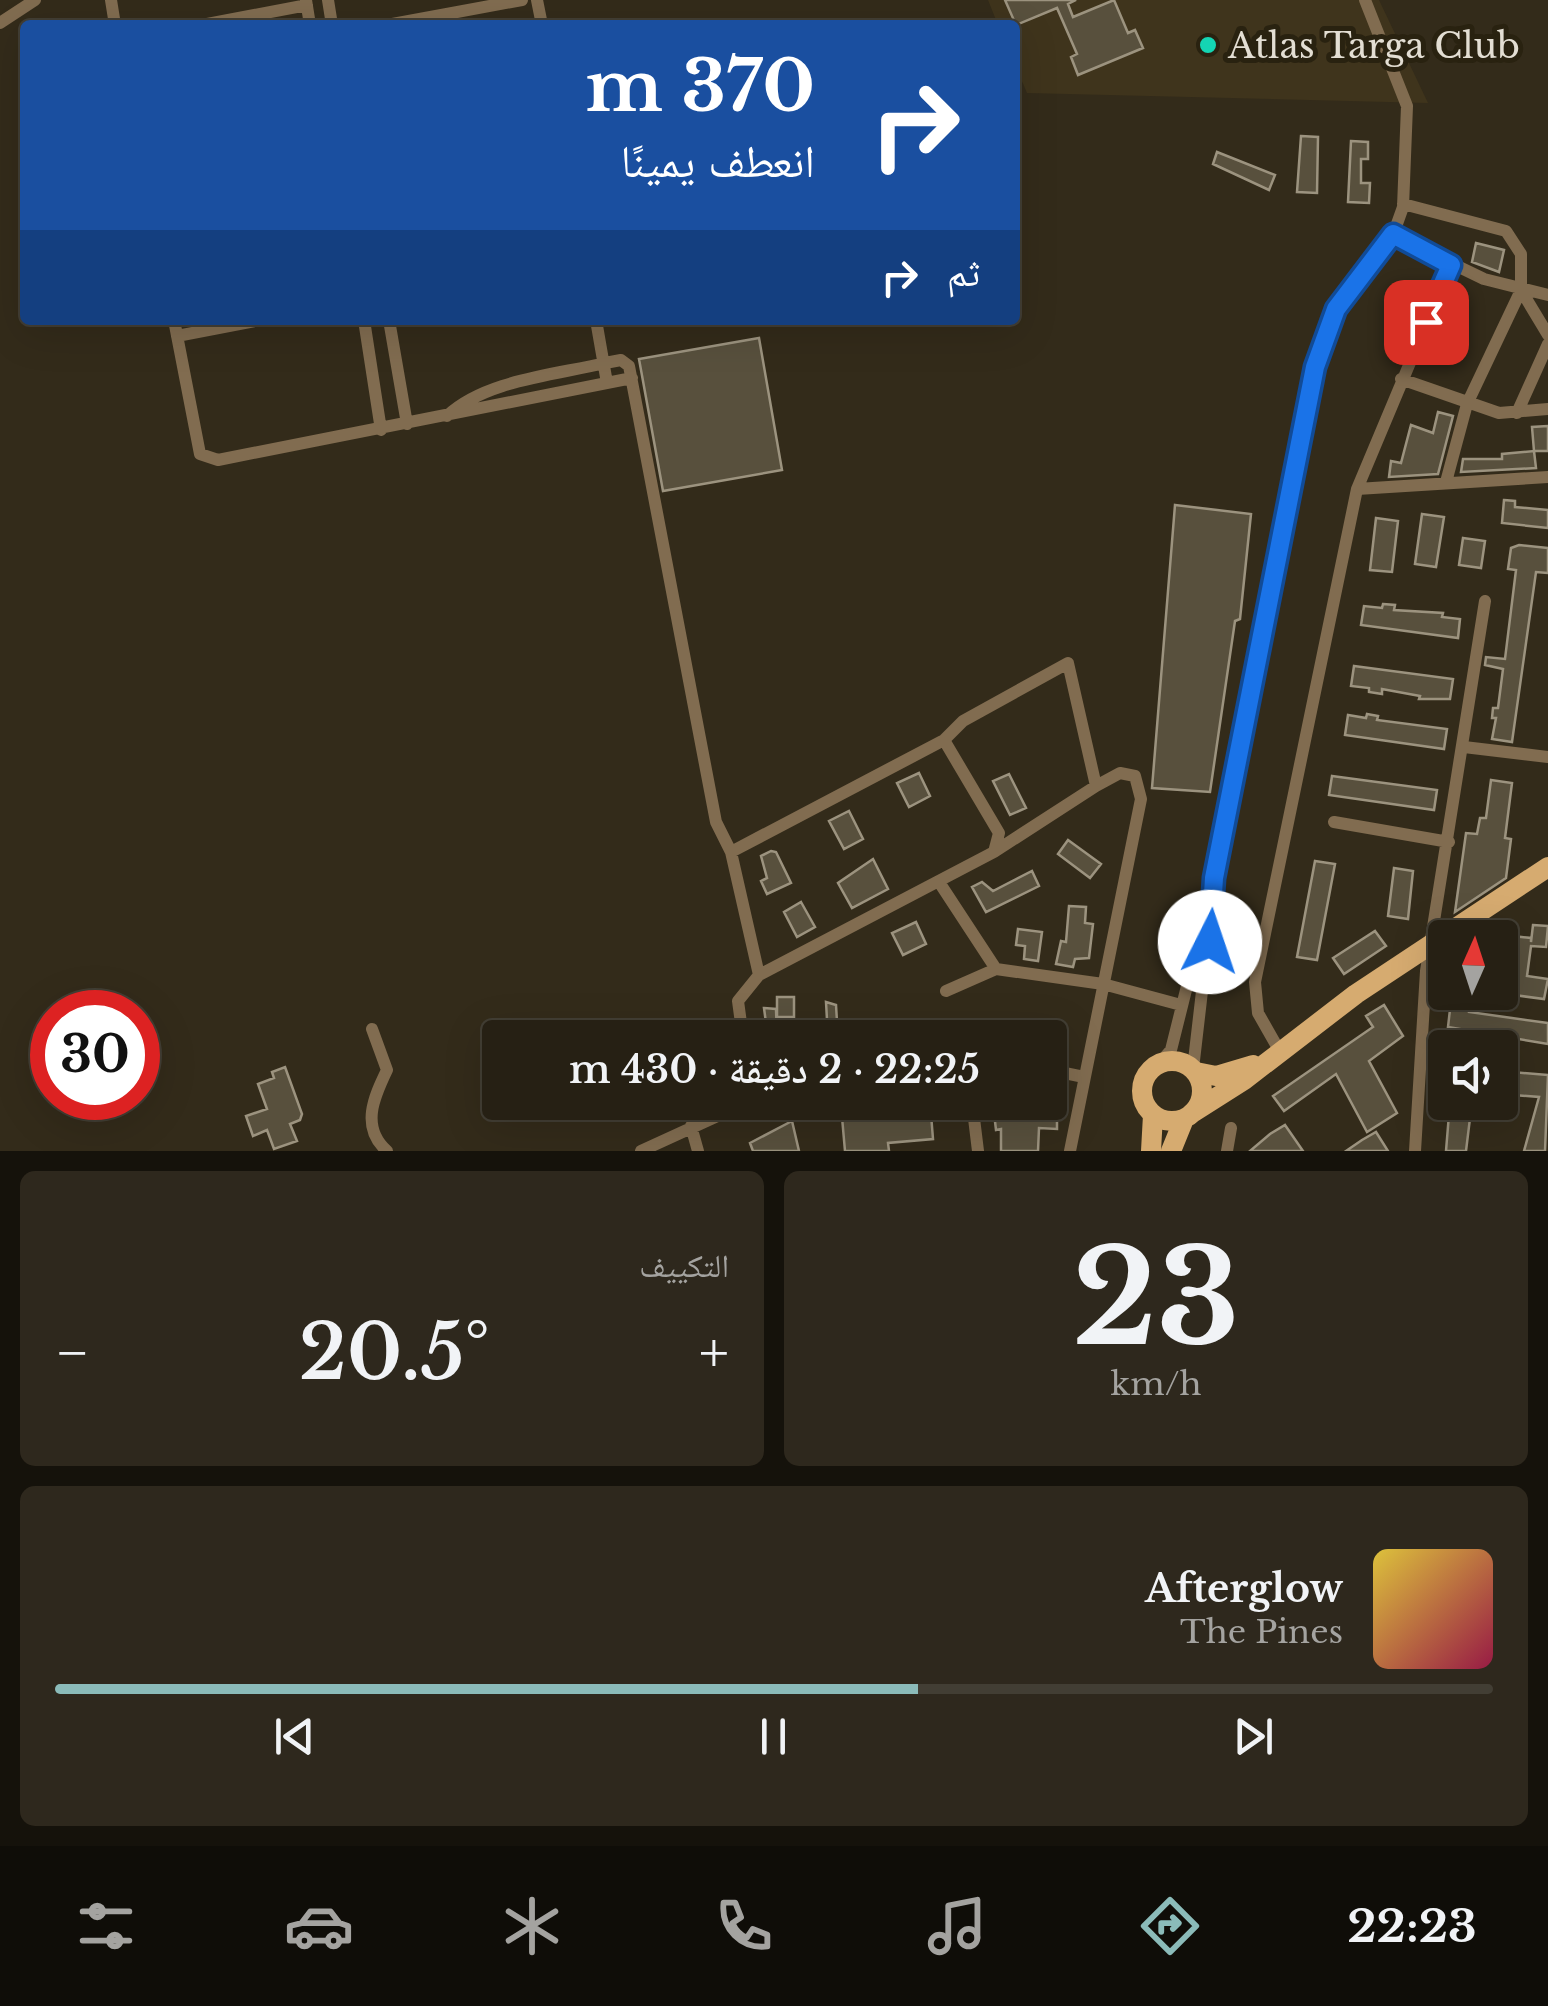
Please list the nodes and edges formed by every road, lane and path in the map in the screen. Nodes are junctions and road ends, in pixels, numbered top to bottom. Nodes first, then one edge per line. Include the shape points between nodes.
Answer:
1 (34, 0) edge
2 (522, 0) edge
3 (1365, 0) edge
4 (306, 3) edge
5 (227, 20) edge
6 (439, 20) edge
7 (0, 23) edge
8 (1403, 204) junction
9 (1393, 234) junction
10 (1451, 265) junction
11 (1521, 290) junction
12 (1548, 295) edge
13 (175, 325) edge
14 (234, 325) edge
15 (365, 325) edge
16 (390, 325) edge
17 (597, 325) edge
18 (1548, 335) edge
19 (177, 336) junction
20 (1548, 344) edge
21 (605, 363) junction
22 (632, 378) junction
23 (1401, 379) junction
24 (607, 384) junction
25 (1467, 404) junction
26 (1548, 409) edge
27 (1517, 413) junction
28 (447, 416) junction
29 (407, 424) junction
30 (381, 430) junction
31 (1548, 477) edge
32 (1446, 482) junction
33 (1357, 489) junction
34 (1484, 602) dead end
35 (944, 740) junction
36 (1464, 746) junction
37 (1548, 756) edge
38 (1096, 786) junction
39 (1334, 822) dead end
40 (1449, 842) junction
41 (731, 852) junction
42 (994, 852) junction
43 (1548, 867) edge
44 (1214, 878) junction
45 (939, 882) junction
46 (1434, 920) edge
47 (1467, 920) edge
48 (1428, 945) edge
49 (996, 969) junction
50 (1428, 970) edge
51 (759, 974) junction
52 (1103, 984) junction
53 (946, 990) dead end
54 (1181, 1006) junction
55 (741, 1020) edge
56 (372, 1029) dead end
57 (1272, 1055) junction
58 (1160, 1063) junction
59 (1195, 1071) junction
60 (1067, 1074) edge
61 (1084, 1077) junction
62 (1153, 1115) junction
63 (1188, 1116) junction
64 (710, 1120) edge
65 (974, 1120) edge
66 (692, 1126) junction
67 (1231, 1128) dead end
68 (661, 1146) edge
69 (386, 1151) edge
70 (640, 1151) edge
71 (698, 1151) edge
72 (978, 1151) edge
73 (1070, 1151) edge
74 (1151, 1151) edge
75 (1170, 1151) edge
76 (1226, 1151) edge
77 (1414, 1151) edge

1 - 7 street
2 - 6 street
3 - 8 street via 1407,106
4 - 5 street
8 - 9 street
8 - 11 street via 1506,231 1521,254
9 - 10 street
9 - 44 street via 1336,309 1315,367
10 - 11 street
10 - 23 street
11 - 12 street
11 - 18 street
11 - 25 street
13 - 19 street
14 - 19 street
15 - 30 street
16 - 29 street
17 - 21 street
19 - 30 street via 200,454 208,458
20 - 27 street
21 - 22 street via 625,362
21 - 24 street
21 - 28 street via 463,400
22 - 24 street
22 - 41 street via 716,822
23 - 25 street
23 - 33 street
24 - 28 street
25 - 27 street
25 - 32 street
26 - 27 street
28 - 29 street
29 - 30 street
31 - 32 street
32 - 33 street
33 - 57 street via 1254,982
34 - 36 street
35 - 38 street via 963,720 1068,663
35 - 41 street
35 - 42 street via 998,833
36 - 37 street
36 - 40 street
38 - 42 street
38 - 52 street via 1120,773 1134,776 1141,799
39 - 40 street
40 - 46 street
41 - 51 street
42 - 45 street
43 - 47 main road
44 - 54 street
44 - 59 street
45 - 49 street
45 - 51 street
48 - 57 main road
49 - 52 street
49 - 53 street
50 - 77 street
51 - 55 street via 738,1001
52 - 54 street
52 - 61 street
54 - 58 street via 1171,1050
56 - 69 street via 387,1070 372,1099 372,1124
57 - 59 main road via 1228,1074
57 - 63 main road
58 - 59 main road via 1176,1060
58 - 62 main road via 1142,1086
59 - 63 main road via 1202,1095
60 - 61 street
61 - 73 street
62 - 63 main road
62 - 74 main road
63 - 75 main road
64 - 66 street
65 - 72 street
66 - 68 street
66 - 71 street
67 - 76 street
68 - 70 street

